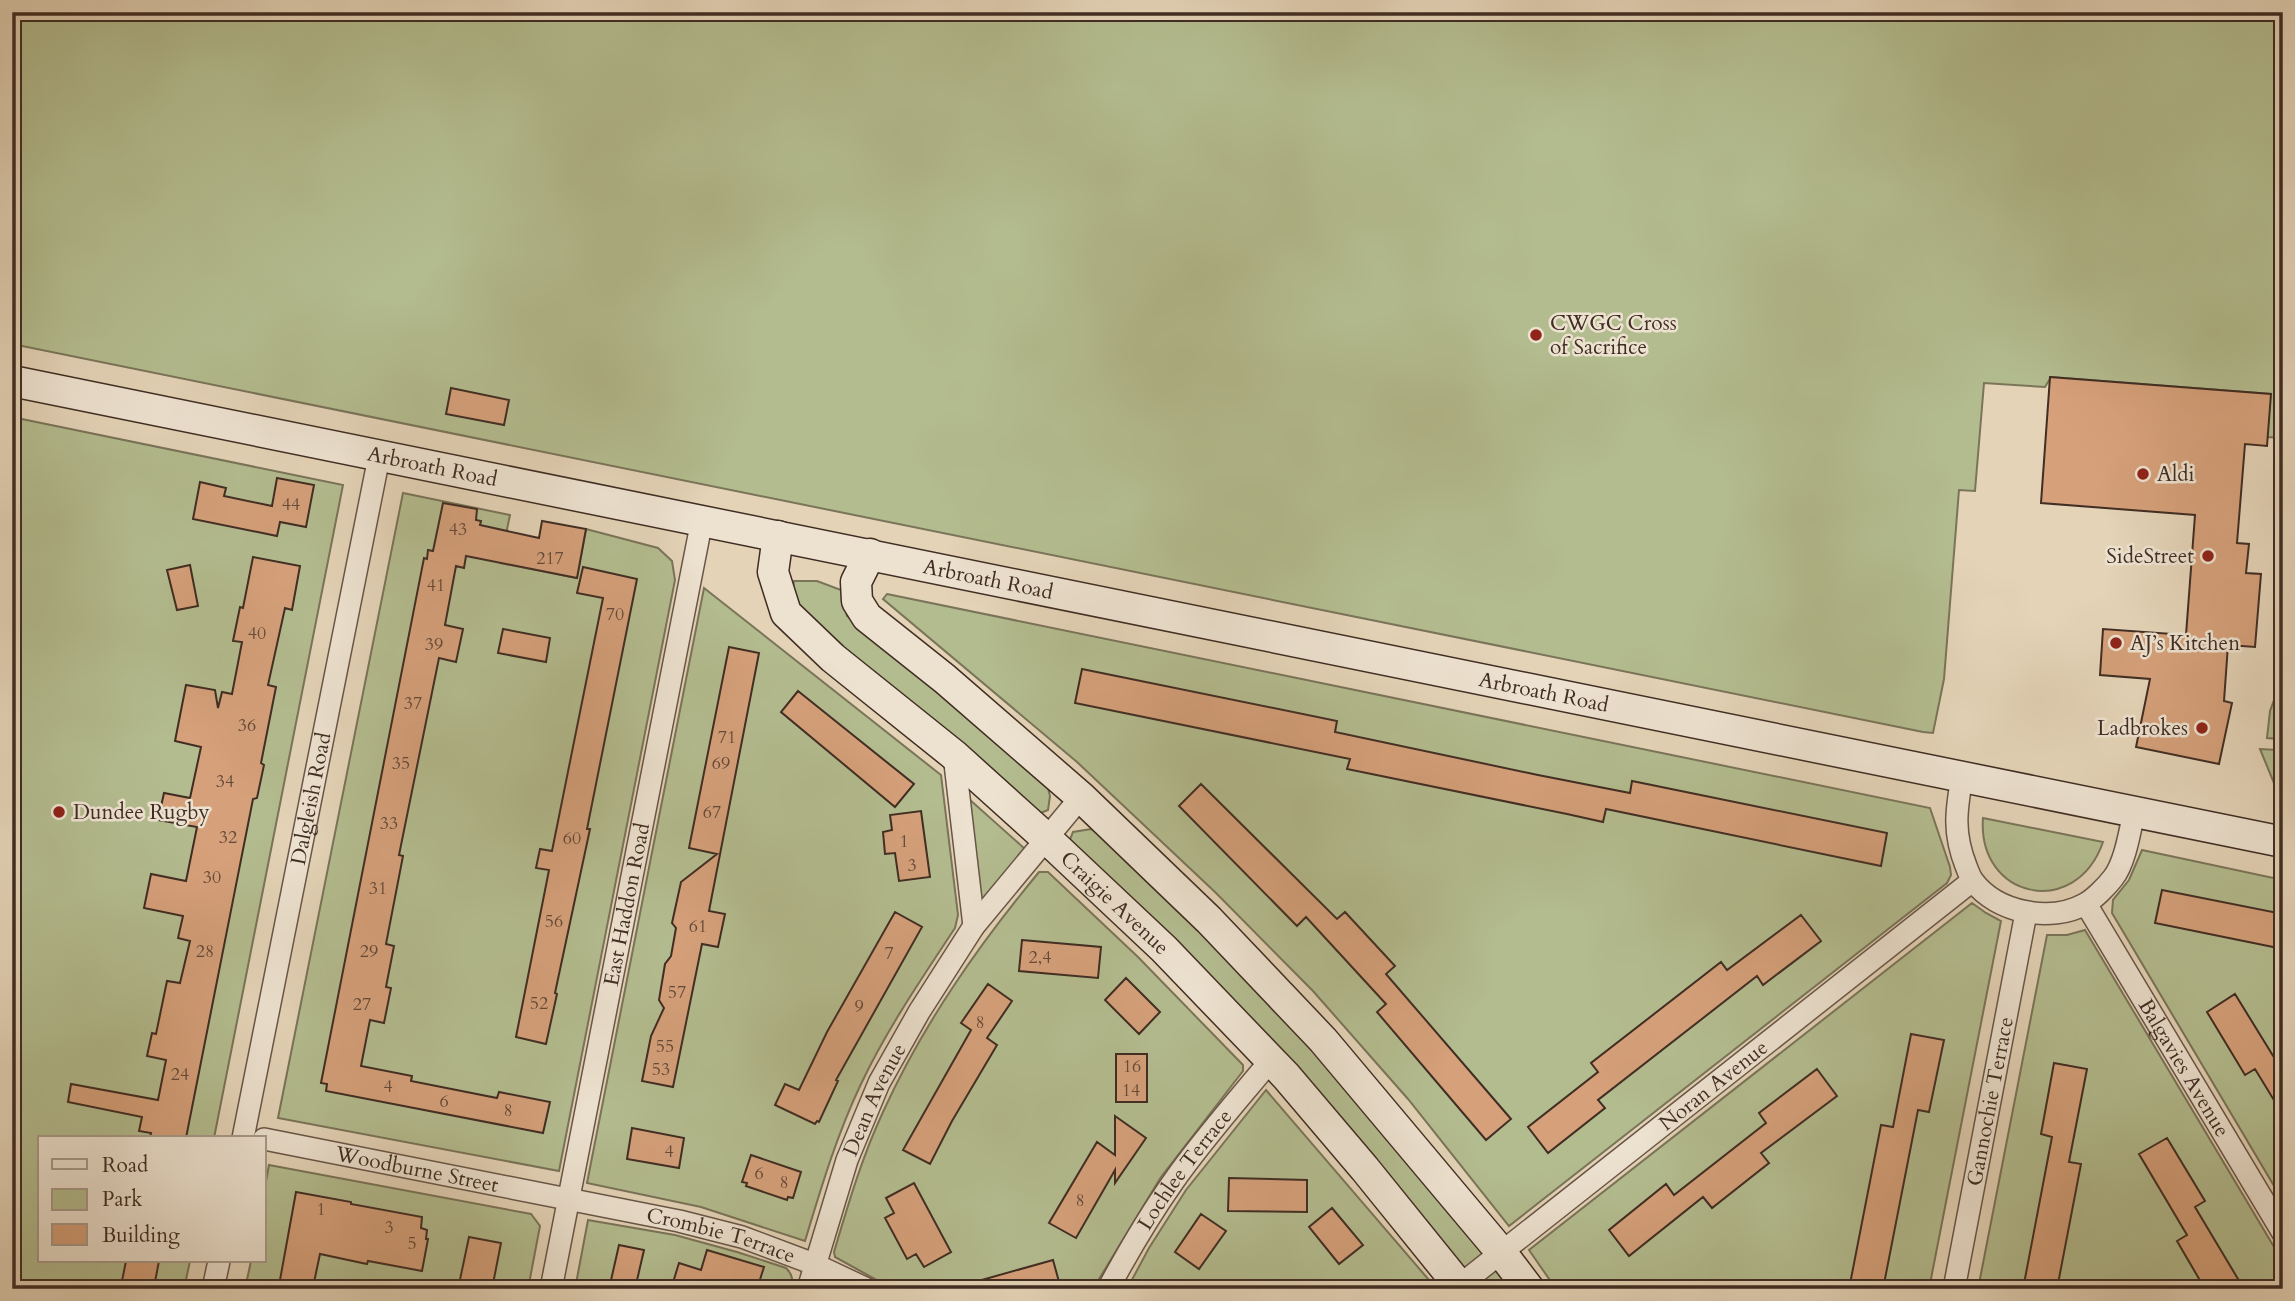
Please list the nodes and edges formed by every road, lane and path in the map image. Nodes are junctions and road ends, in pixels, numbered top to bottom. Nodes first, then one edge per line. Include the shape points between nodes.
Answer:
1 (12, 381) edge
2 (379, 457) junction
3 (702, 520) junction
4 (778, 536) junction
5 (870, 554) junction
6 (954, 755) junction
7 (1962, 777) junction
8 (1081, 797) junction
9 (2134, 812) junction
10 (1046, 838) junction
11 (2283, 842) edge
12 (1972, 881) junction
13 (2086, 904) junction
14 (2026, 913) junction
15 (974, 926) junction
16 (1271, 1060) junction
17 (252, 1136) edge
18 (266, 1141) edge
19 (568, 1199) junction
20 (2283, 1233) edge
21 (1501, 1252) junction
22 (219, 1262) edge
23 (814, 1264) junction
24 (1459, 1287) edge
25 (213, 1289) edge
26 (551, 1289) edge
27 (808, 1289) edge
28 (867, 1289) edge
29 (1108, 1289) edge
30 (1528, 1289) edge
31 (1954, 1289) edge

1 - 2 main road, Arbroath Road
2 - 3 main road, Arbroath Road
2 - 17 street, Dalgleish Road
3 - 4 main road, Arbroath Road
3 - 19 street, East Haddon Road
4 - 5 main road, Arbroath Road
4 - 6 main road, Craigie Avenue via 772,572 786,613 833,658
5 - 7 main road, Arbroath Road
5 - 8 main road via 856,582 857,601 867,617
6 - 10 main road, Craigie Avenue
6 - 15 street
7 - 9 main road, Arbroath Road
7 - 12 street via 1958,844
8 - 10 street, Dean Avenue
8 - 21 main road via 1209,920 1323,1040
9 - 11 main road, Arbroath Road
9 - 13 street via 2114,877
10 - 15 street, Dean Avenue
10 - 16 main road, Craigie Avenue via 1164,949
12 - 14 street via 1997,902
12 - 21 street, Noran Avenue
13 - 14 street via 2060,913
13 - 20 street, Balgavies Avenue
14 - 31 street, Gannochie Terrace
15 - 23 street, Dean Avenue via 879,1083 847,1160
16 - 24 main road, Craigie Avenue
16 - 29 street, Lochlee Terrace via 1173,1182
18 - 19 street, Woodburne Street
19 - 23 street, Crombie Terrace via 742,1237
19 - 26 street, East Haddon Road
21 - 24 street, Noran Avenue
21 - 30 main road
22 - 25 street
23 - 27 street, Dean Avenue
23 - 28 street, Crombie Terrace

